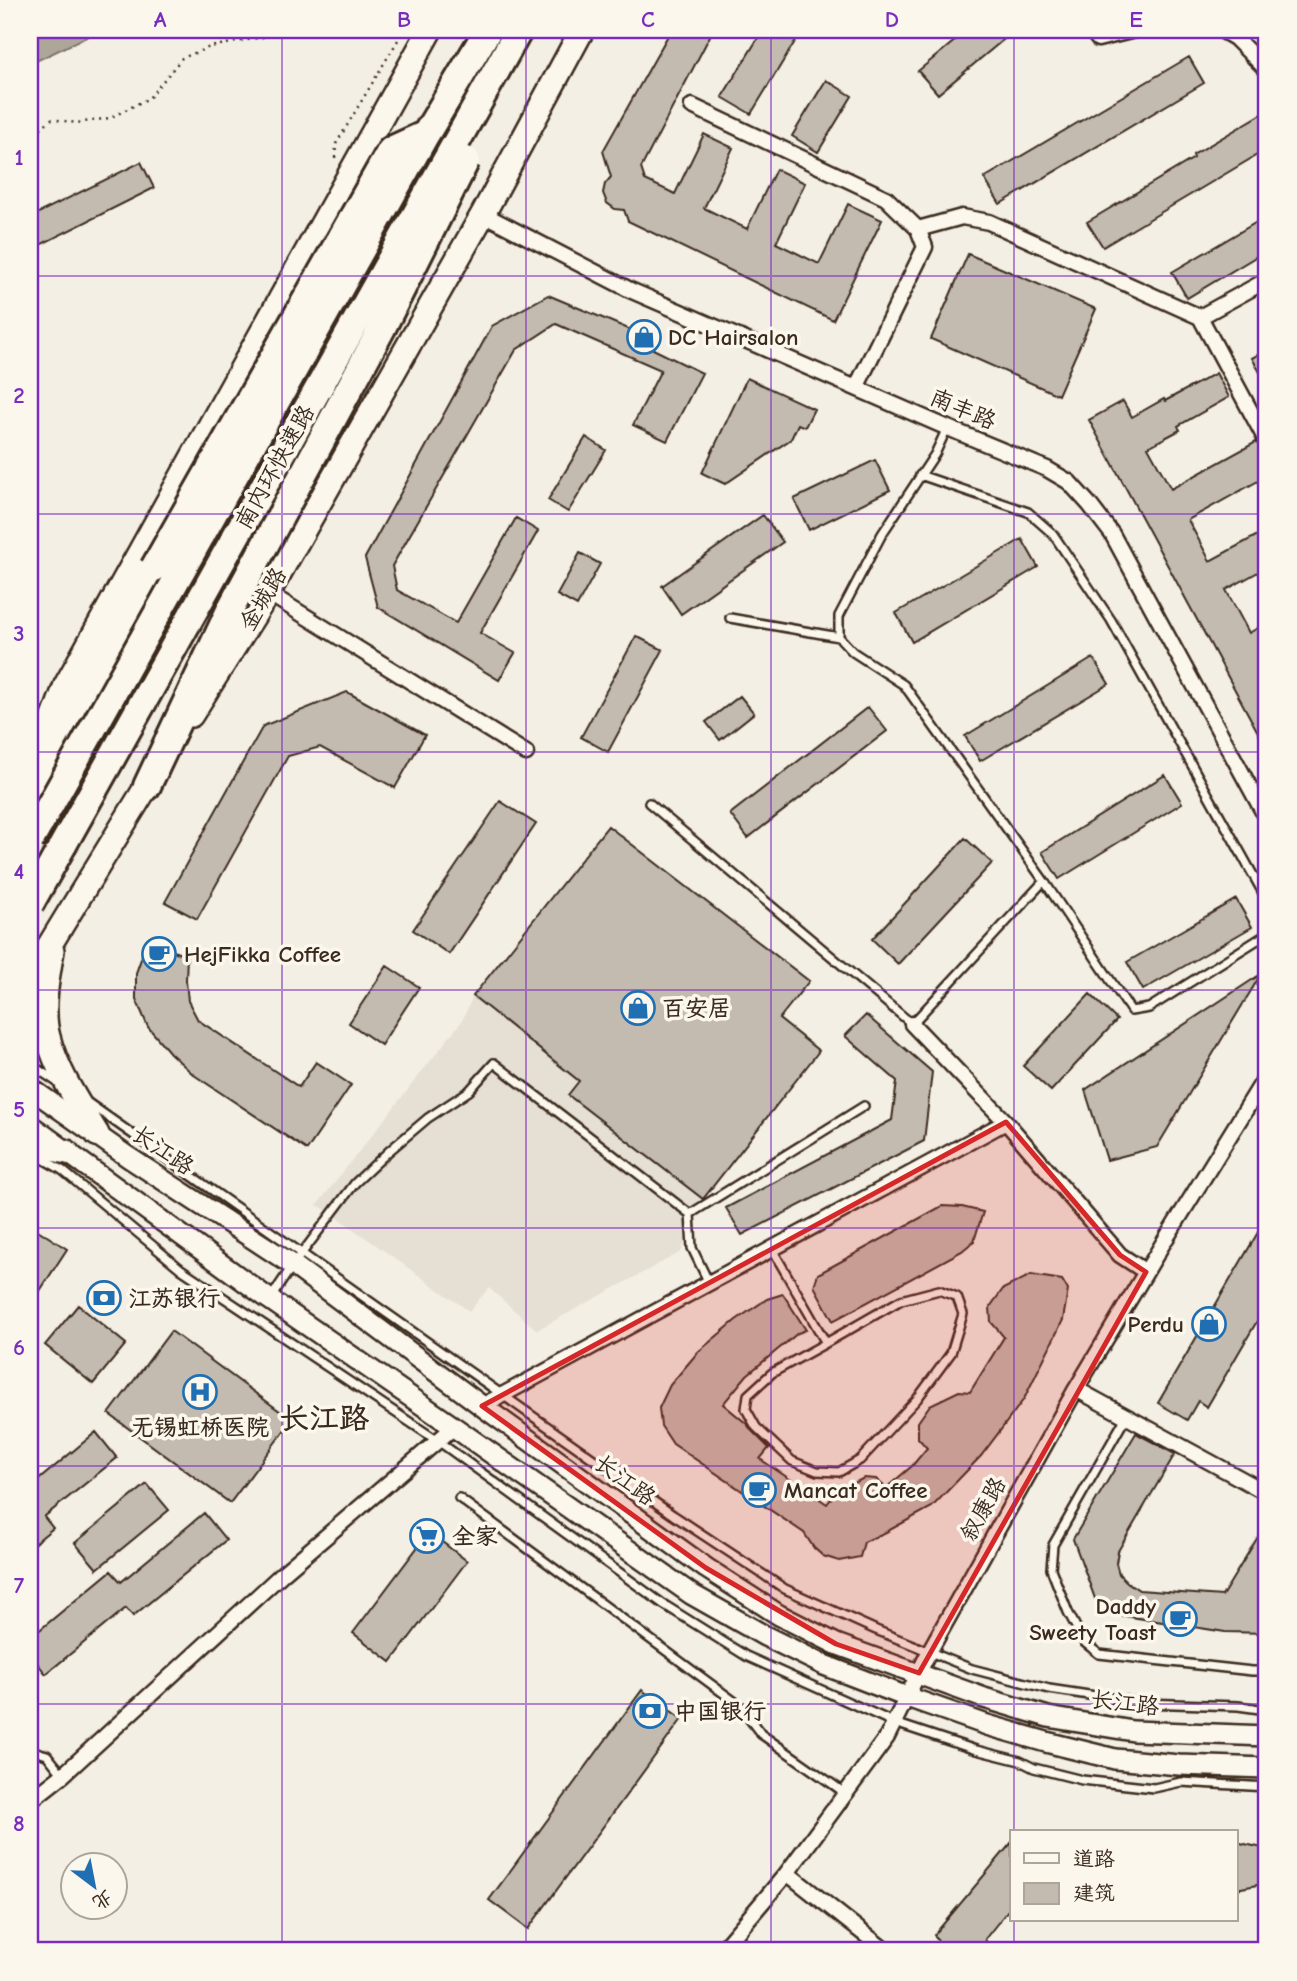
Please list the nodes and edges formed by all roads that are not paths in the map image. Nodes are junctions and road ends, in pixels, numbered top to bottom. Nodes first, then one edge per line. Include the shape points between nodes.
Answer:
1 (430, 30) edge
2 (488, 30) edge
3 (519, 30) edge
4 (582, 30) edge
5 (1091, 30) edge
6 (1135, 30) edge
7 (1221, 30) edge
8 (1267, 68) edge
9 (692, 106) dead end
10 (463, 132) junction
11 (426, 134) junction
12 (483, 214) junction
13 (918, 229) junction
14 (1267, 280) edge
15 (1200, 317) junction
16 (856, 388) junction
17 (948, 428) junction
18 (1267, 442) edge
19 (920, 475) junction
20 (268, 593) junction
21 (730, 618) dead end
22 (839, 637) junction
23 (526, 753) dead end
24 (30, 783) edge
25 (147, 786) junction
26 (30, 792) edge
27 (649, 803) dead end
28 (1267, 819) edge
29 (30, 841) edge
30 (1044, 881) junction
31 (1267, 900) edge
32 (30, 904) edge
33 (1267, 934) edge
34 (55, 936) junction
35 (30, 978) edge
36 (912, 1024) junction
37 (30, 1064) edge
38 (1267, 1075) edge
39 (30, 1088) edge
40 (72, 1092) junction
41 (864, 1106) dead end
42 (1006, 1122) junction
43 (30, 1125) edge
44 (97, 1134) junction
45 (30, 1144) edge
46 (30, 1151) edge
47 (67, 1152) junction
48 (690, 1214) junction
49 (772, 1249) junction
50 (298, 1259) junction
51 (1146, 1272) junction
52 (709, 1283) junction
53 (269, 1300) junction
54 (825, 1343) junction
55 (1076, 1389) junction
56 (503, 1395) junction
57 (482, 1406) junction
58 (1127, 1416) junction
59 (454, 1427) junction
60 (438, 1441) junction
61 (1267, 1493) edge
62 (459, 1497) dead end
63 (929, 1652) junction
64 (1267, 1671) edge
65 (919, 1673) junction
66 (907, 1698) junction
67 (1267, 1710) edge
68 (895, 1723) junction
69 (1267, 1736) edge
70 (30, 1750) edge
71 (1267, 1768) edge
72 (63, 1775) junction
73 (1267, 1787) edge
74 (846, 1793) junction
75 (30, 1801) edge
76 (787, 1873) junction
77 (721, 1951) edge
78 (886, 1951) edge

1 - 24 main road via 66,685
2 - 11 highway, 南内环快速路, bridge
3 - 10 highway, 南内环快速路, bridge
4 - 12 main road, 金城路
5 - 6 street via 1098,39
7 - 8 street
9 - 13 street via 886,198
10 - 25 highway, bridge via 467,158 382,328 231,608
10 - 32 highway, 南内环快速路, bridge
11 - 26 highway, bridge via 391,150
11 - 29 highway, 南内环快速路, bridge
12 - 16 street, 南丰路 via 631,290
12 - 20 main road, 金城路
13 - 15 street via 962,217 989,222
13 - 16 street via 925,247
14 - 15 street
15 - 18 street
16 - 17 street, 南丰路
17 - 19 lane
17 - 28 street, 南丰路 via 1047,469 1069,481 1089,504 1112,534
19 - 22 lane via 882,534 839,616
19 - 31 lane via 1028,512 1053,534 1111,620
20 - 23 street
20 - 25 main road, 金城路
21 - 22 lane
22 - 30 lane via 853,652 904,685
25 - 34 main road, 金城路
27 - 36 lane
30 - 33 lane via 1131,1011 1149,1008
30 - 36 lane
34 - 35 main road, 金城路
34 - 40 main road via 46,983 48,1036
36 - 42 street
37 - 40 lane, 长江路
38 - 51 street, 叙康路
39 - 44 main road, 长江路
40 - 44 main road
40 - 50 lane, 长江路
41 - 48 lane
42 - 49 street
42 - 51 street via 1120,1255
43 - 47 main road
44 - 50 main road, 长江路
45 - 47 main road
46 - 60 lane via 62,1170 181,1269
47 - 53 main road
48 - 50 lane via 494,1063 468,1091 428,1118 355,1183
48 - 52 lane via 692,1248
49 - 52 street
49 - 54 lane
50 - 53 lane
50 - 56 lane, 长江路
50 - 57 main road, 长江路
51 - 55 street, 叙康路
52 - 56 street
53 - 59 main road
54 - 54 lane via 901,1300 939,1290 957,1297 963,1314 951,1353 917,1399 860,1460 839,1472 817,1471 792,1461 756,1427 746,1409 748,1395 772,1373
55 - 58 street
55 - 63 street, 叙康路
56 - 57 street
56 - 63 lane, 长江路 via 785,1589
57 - 65 main road, 长江路 via 706,1568 779,1615 836,1644
58 - 61 street
58 - 64 lane via 1053,1545 1051,1569 1084,1642 1099,1654
59 - 60 street
59 - 66 main road via 691,1594 824,1665
60 - 68 lane via 663,1604 746,1656
60 - 72 street via 282,1574
62 - 74 lane via 738,1704 761,1734
63 - 65 street, 叙康路
63 - 67 lane, 长江路 via 972,1669 1049,1689 1142,1703
65 - 66 street, 叙康路
65 - 69 main road, 长江路 via 1048,1717 1133,1731
66 - 68 street, 叙康路
66 - 71 main road via 998,1729 1115,1759
68 - 73 lane via 1082,1780 1154,1788 1181,1782
68 - 74 street, 叙康路
70 - 72 lane via 47,1755
72 - 75 street
74 - 76 street, 叙康路
76 - 77 street, 叙康路
76 - 78 street

